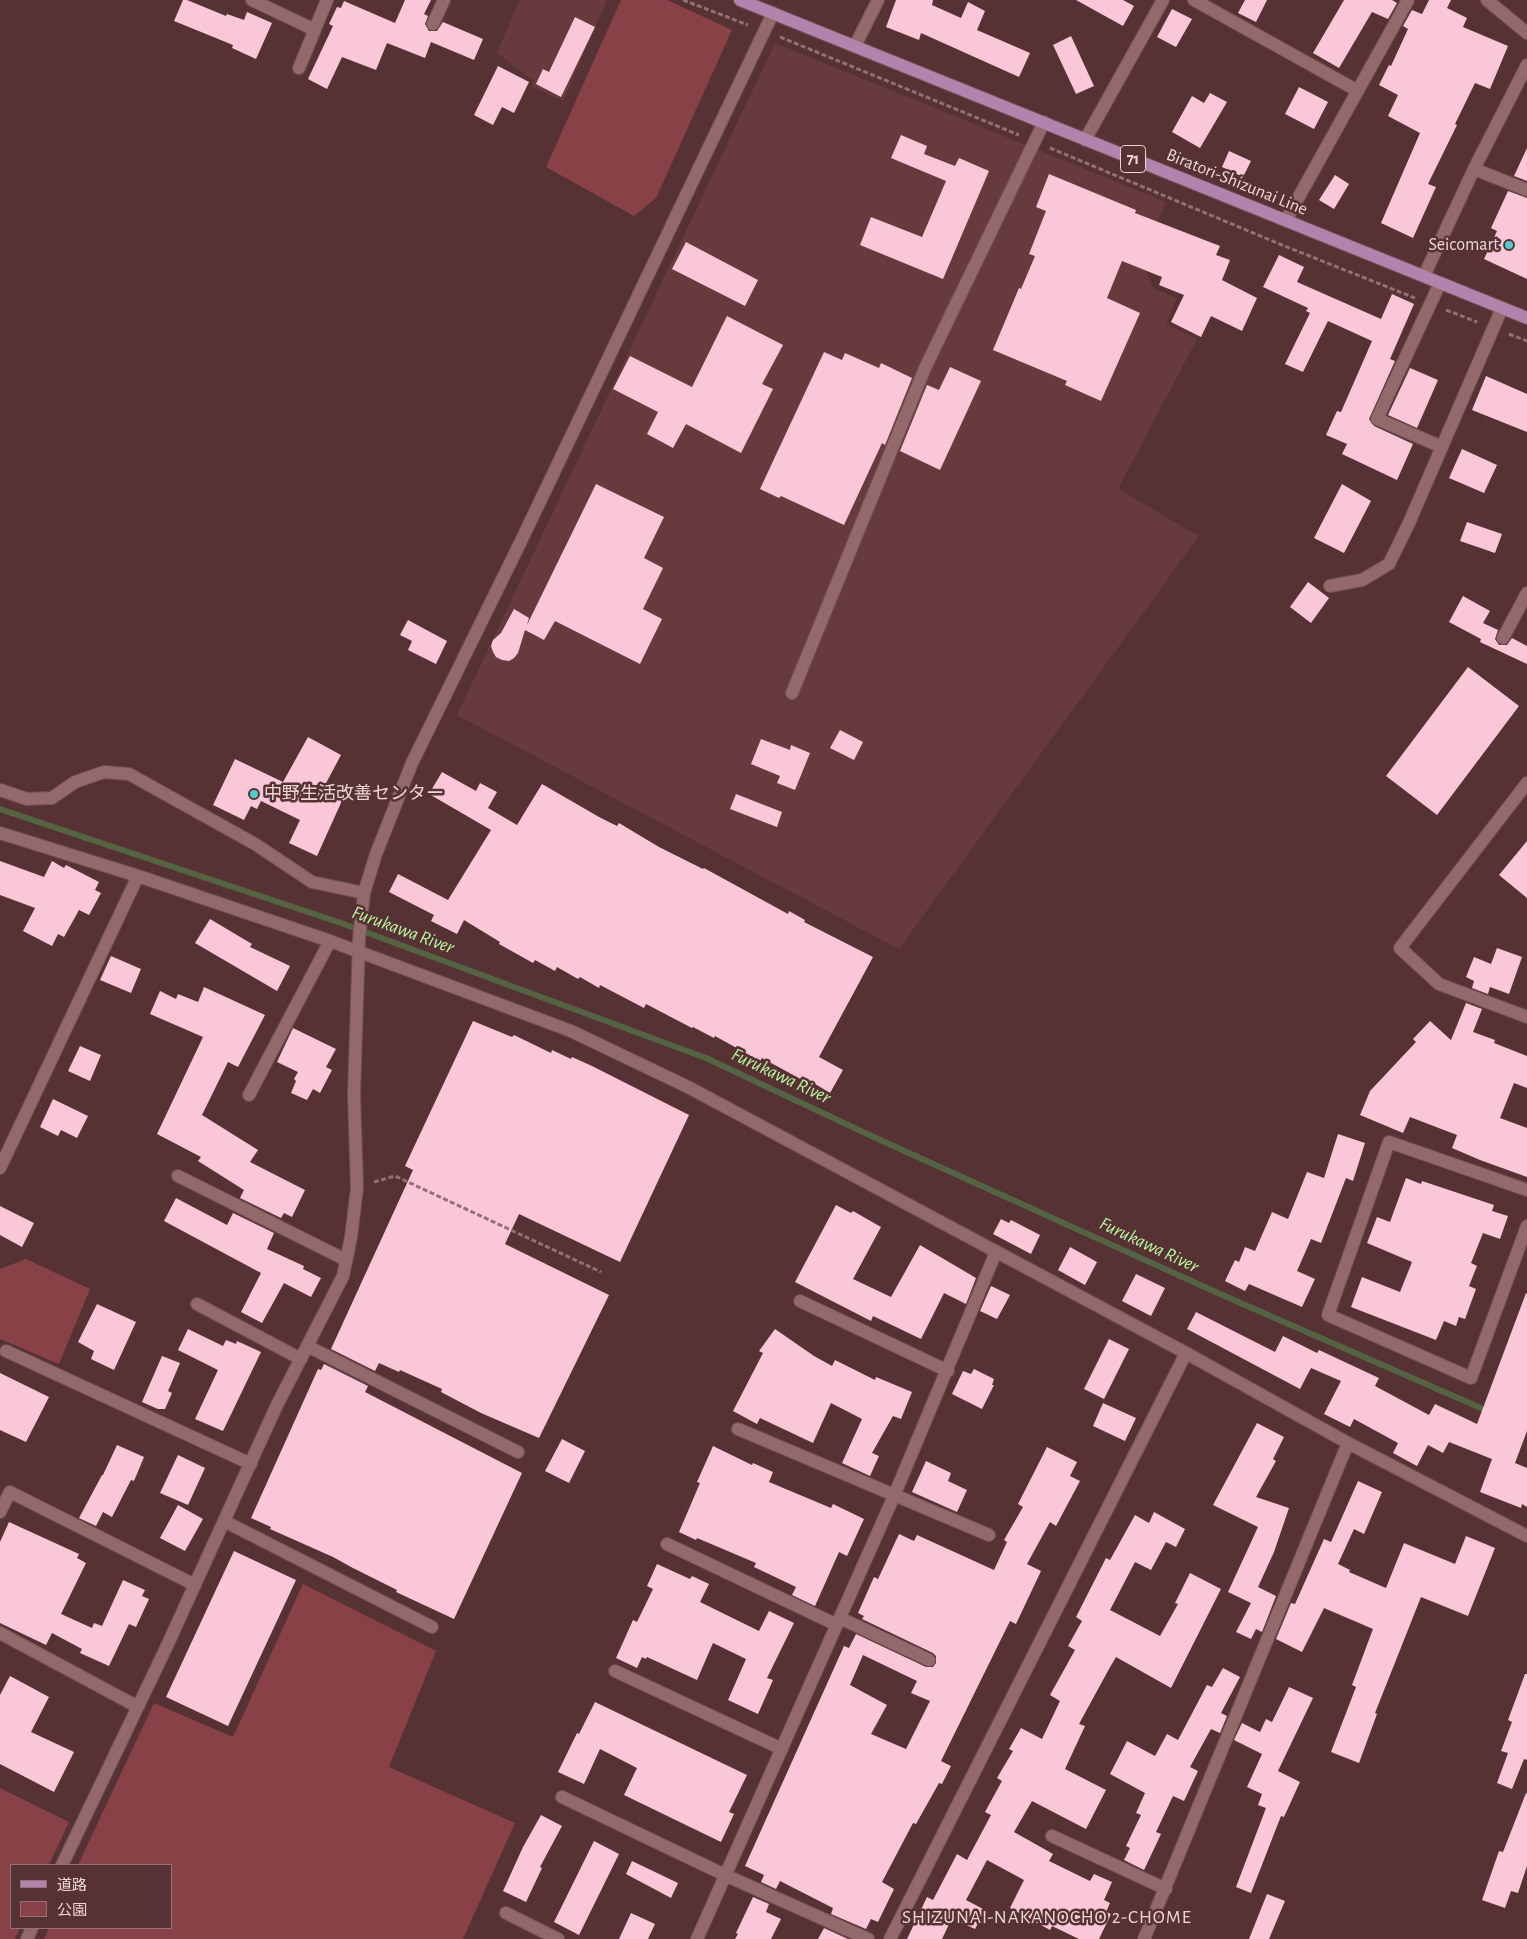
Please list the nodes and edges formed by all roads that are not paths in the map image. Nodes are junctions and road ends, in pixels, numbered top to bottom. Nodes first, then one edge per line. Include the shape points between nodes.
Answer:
1 (252, 0) edge
2 (327, 0) edge
3 (444, 0) edge
4 (740, 0) edge
5 (878, 0) edge
6 (1163, 0) edge
7 (1194, 0) edge
8 (1408, 0) edge
9 (1487, 0) edge
10 (773, 13) junction
11 (433, 24) dead end
12 (315, 30) junction
13 (1527, 33) edge
14 (855, 46) junction
15 (1527, 65) edge
16 (299, 68) dead end
17 (1358, 91) junction
18 (1044, 122) junction
19 (1085, 140) junction
20 (1474, 169) junction
21 (1527, 190) edge
22 (1286, 220) junction
23 (1424, 276) junction
24 (1440, 283) junction
25 (1502, 308) junction
26 (1527, 318) edge
27 (1442, 447) junction
28 (1330, 586) dead end
29 (1527, 594) edge
30 (1503, 638) dead end
31 (792, 693) dead end
32 (1527, 783) edge
33 (0, 790) edge
34 (0, 833) edge
35 (138, 876) junction
36 (364, 893) junction
37 (330, 941) junction
38 (358, 953) junction
39 (1527, 1017) edge
40 (249, 1095) dead end
41 (0, 1168) edge
42 (178, 1176) dead end
43 (1527, 1190) edge
44 (1527, 1226) edge
45 (996, 1252) junction
46 (346, 1260) junction
47 (800, 1301) dead end
48 (197, 1304) dead end
49 (307, 1346) junction
50 (6, 1351) dead end
51 (1186, 1352) junction
52 (301, 1359) junction
53 (948, 1371) junction
54 (738, 1429) dead end
55 (1348, 1443) junction
56 (518, 1452) dead end
57 (251, 1464) junction
58 (894, 1496) junction
59 (0, 1512) edge
60 (224, 1521) junction
61 (988, 1535) dead end
62 (1527, 1536) edge
63 (667, 1544) dead end
64 (195, 1586) junction
65 (838, 1622) junction
66 (432, 1627) dead end
67 (0, 1633) edge
68 (929, 1660) dead end
69 (615, 1671) dead end
70 (138, 1707) junction
71 (782, 1749) junction
72 (562, 1797) dead end
73 (1052, 1836) dead end
74 (62, 1864) edge
75 (727, 1876) junction
76 (1166, 1889) junction
77 (506, 1914) dead end
78 (558, 1939) edge
79 (697, 1939) edge
80 (868, 1939) edge
81 (890, 1939) edge
82 (1144, 1939) edge

1 - 12 street
2 - 12 street
3 - 11 street
4 - 10 main road, Biratori-Shizunai Line / 71
5 - 14 street
6 - 19 street
7 - 17 street
8 - 17 street
9 - 13 street
10 - 14 main road, Biratori-Shizunai Line / 71
10 - 36 street via 412,763
12 - 16 street
14 - 18 main road, Biratori-Shizunai Line / 71
15 - 20 street
17 - 22 street
18 - 19 main road, Biratori-Shizunai Line / 71
18 - 31 street via 925,368
19 - 22 main road, Biratori-Shizunai Line / 71
20 - 21 street
20 - 23 street
22 - 23 main road, Biratori-Shizunai Line / 71
23 - 24 main road, Biratori-Shizunai Line / 71
24 - 25 main road, Biratori-Shizunai Line / 71
24 - 27 street via 1377,419
25 - 26 main road, Biratori-Shizunai Line / 71
25 - 27 street
27 - 28 street via 1389,564 1362,580
29 - 30 street
32 - 39 street via 1400,948 1439,984
33 - 36 street via 26,798 52,798 75,782 104,772 129,774 255,844 312,882
34 - 35 street
35 - 37 street
35 - 41 street
36 - 38 street
37 - 38 street
37 - 40 street
38 - 45 street via 571,1031 688,1087
38 - 46 street via 354,1094 357,1188
42 - 46 street
43 - 44 street via 1389,1142 1328,1315 1472,1378
45 - 51 street
45 - 53 street
46 - 49 street via 343,1276
47 - 53 street
48 - 52 street
49 - 52 street
49 - 56 street
50 - 57 street
51 - 55 street
51 - 81 street
52 - 57 street
53 - 58 street
54 - 58 street
55 - 62 street
55 - 76 street
57 - 60 street
58 - 61 street
58 - 65 street
59 - 64 street via 10,1492
60 - 64 street
60 - 66 street
63 - 65 street
64 - 70 street
65 - 68 street
65 - 71 street
67 - 70 street
69 - 71 street
70 - 74 street
71 - 75 street
72 - 75 street
73 - 76 street
75 - 79 street
75 - 80 street
76 - 82 street
77 - 78 street

